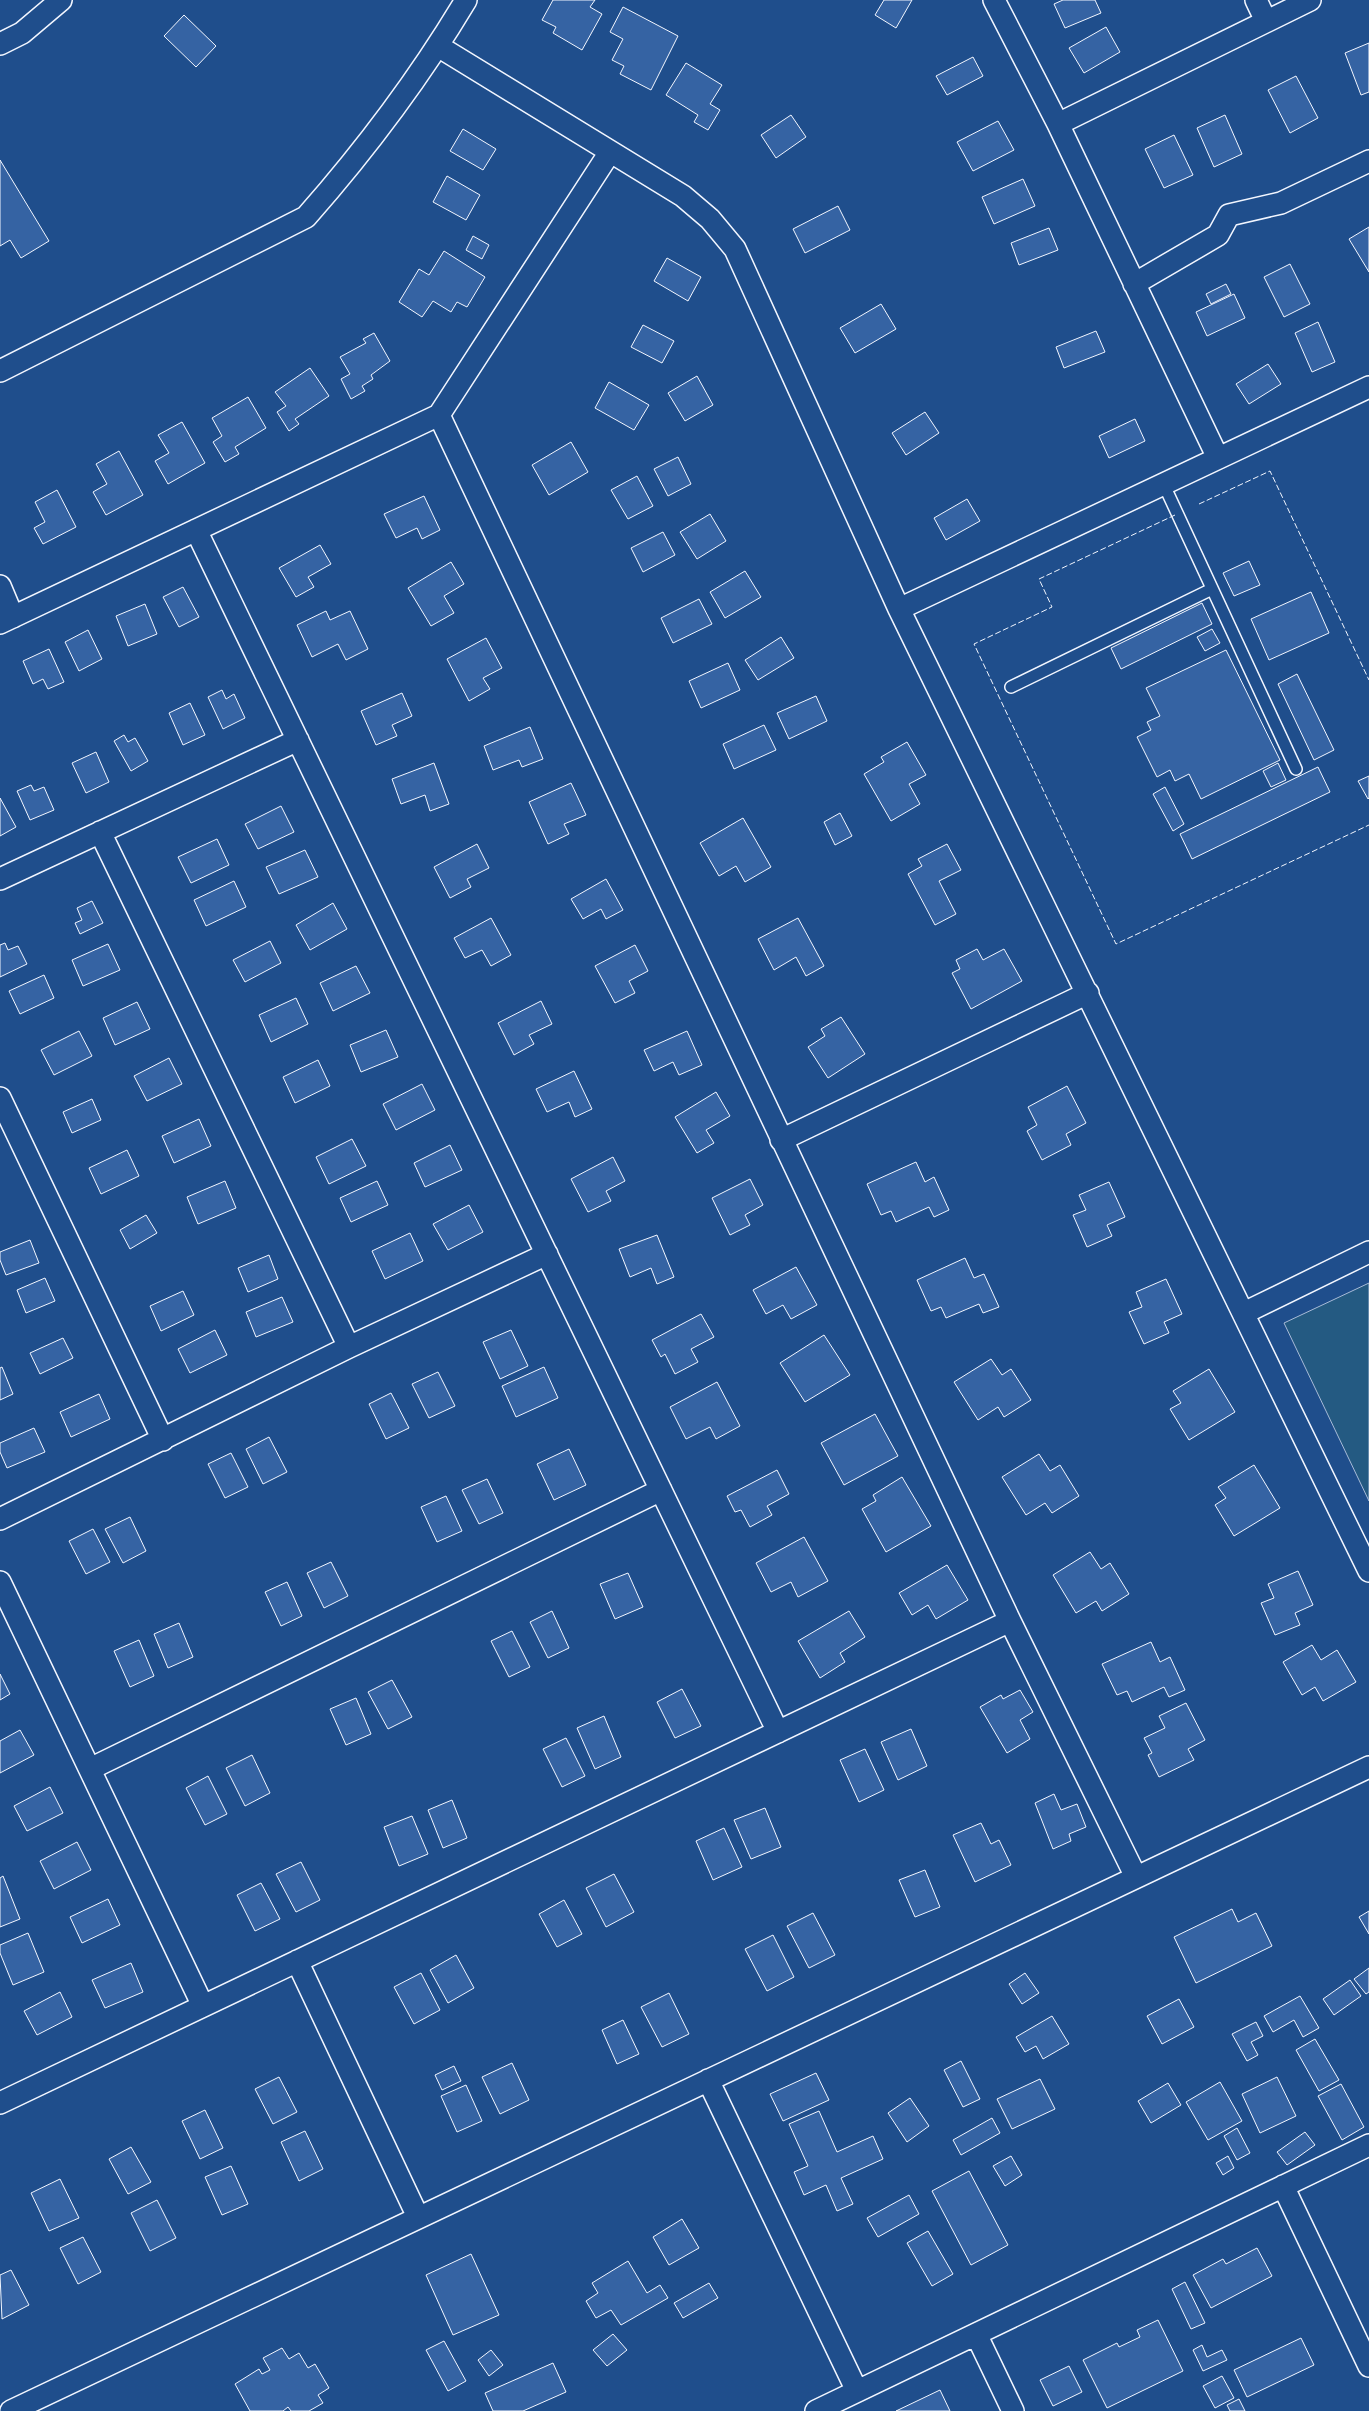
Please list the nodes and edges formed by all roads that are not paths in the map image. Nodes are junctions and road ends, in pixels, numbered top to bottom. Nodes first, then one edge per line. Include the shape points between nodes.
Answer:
1 (61, 0) edge
2 (466, 0) edge
3 (994, 0) edge
4 (1256, 0) edge
5 (1310, 0) edge
6 (1266, 20) junction
7 (0, 44) edge
8 (438, 46) junction
9 (1058, 124) junction
10 (610, 152) junction
11 (1369, 161) edge
12 (1134, 284) junction
13 (0, 371) edge
14 (1369, 387) edge
15 (439, 415) junction
16 (1218, 458) junction
17 (1164, 485) junction
18 (196, 530) junction
19 (0, 586) edge
20 (1212, 589) junction
21 (899, 609) junction
22 (7, 620) edge
23 (1011, 687) dead end
24 (298, 740) junction
25 (1296, 769) dead end
26 (100, 832) junction
27 (0, 879) edge
28 (1088, 993) junction
29 (0, 1098) edge
30 (781, 1140) junction
31 (1369, 1252) edge
32 (547, 1254) junction
33 (1244, 1313) junction
34 (349, 1347) junction
35 (163, 1440) junction
36 (661, 1490) junction
37 (0, 1519) edge
38 (1369, 1571) edge
39 (0, 1582) edge
40 (1010, 1621) junction
41 (778, 1732) junction
42 (1369, 1767) edge
43 (90, 1769) junction
44 (1136, 1877) junction
45 (297, 1961) junction
46 (203, 2006) junction
47 (708, 2080) junction
48 (0, 2103) edge
49 (1369, 2145) edge
50 (1283, 2186) junction
51 (418, 2217) junction
52 (976, 2334) junction
53 (1369, 2366) edge
54 (857, 2391) junction
55 (11, 2411) edge
56 (816, 2411) edge
57 (1013, 2411) edge

1 - 7 street via 22,33
2 - 8 street
3 - 9 street
4 - 6 street
5 - 6 street
6 - 9 street
8 - 10 street
8 - 13 street via 340,179 306,217
9 - 12 street
10 - 15 street
10 - 21 street via 683,196 710,219 734,249
11 - 12 street via 1280,203 1229,214 1218,235
12 - 16 street
14 - 16 street
15 - 18 street
15 - 30 street
16 - 17 street
17 - 20 lane
17 - 21 street
18 - 22 street
18 - 24 street
19 - 22 street
20 - 23 lane
20 - 25 lane
21 - 28 street
24 - 26 street
24 - 32 street
26 - 27 street
26 - 34 street
28 - 30 street
28 - 33 street
29 - 35 street
30 - 40 street
31 - 33 street
32 - 34 street
32 - 36 street
33 - 38 street
34 - 35 street
35 - 37 street
36 - 41 street
36 - 43 street
39 - 43 street
40 - 41 street
40 - 44 street
41 - 45 street
42 - 44 street
43 - 46 street
44 - 47 street
45 - 46 street
45 - 51 street
46 - 48 street
47 - 51 street
47 - 54 street
49 - 50 street
50 - 52 street
50 - 53 street
51 - 55 street
52 - 54 street
52 - 57 street
54 - 56 street

